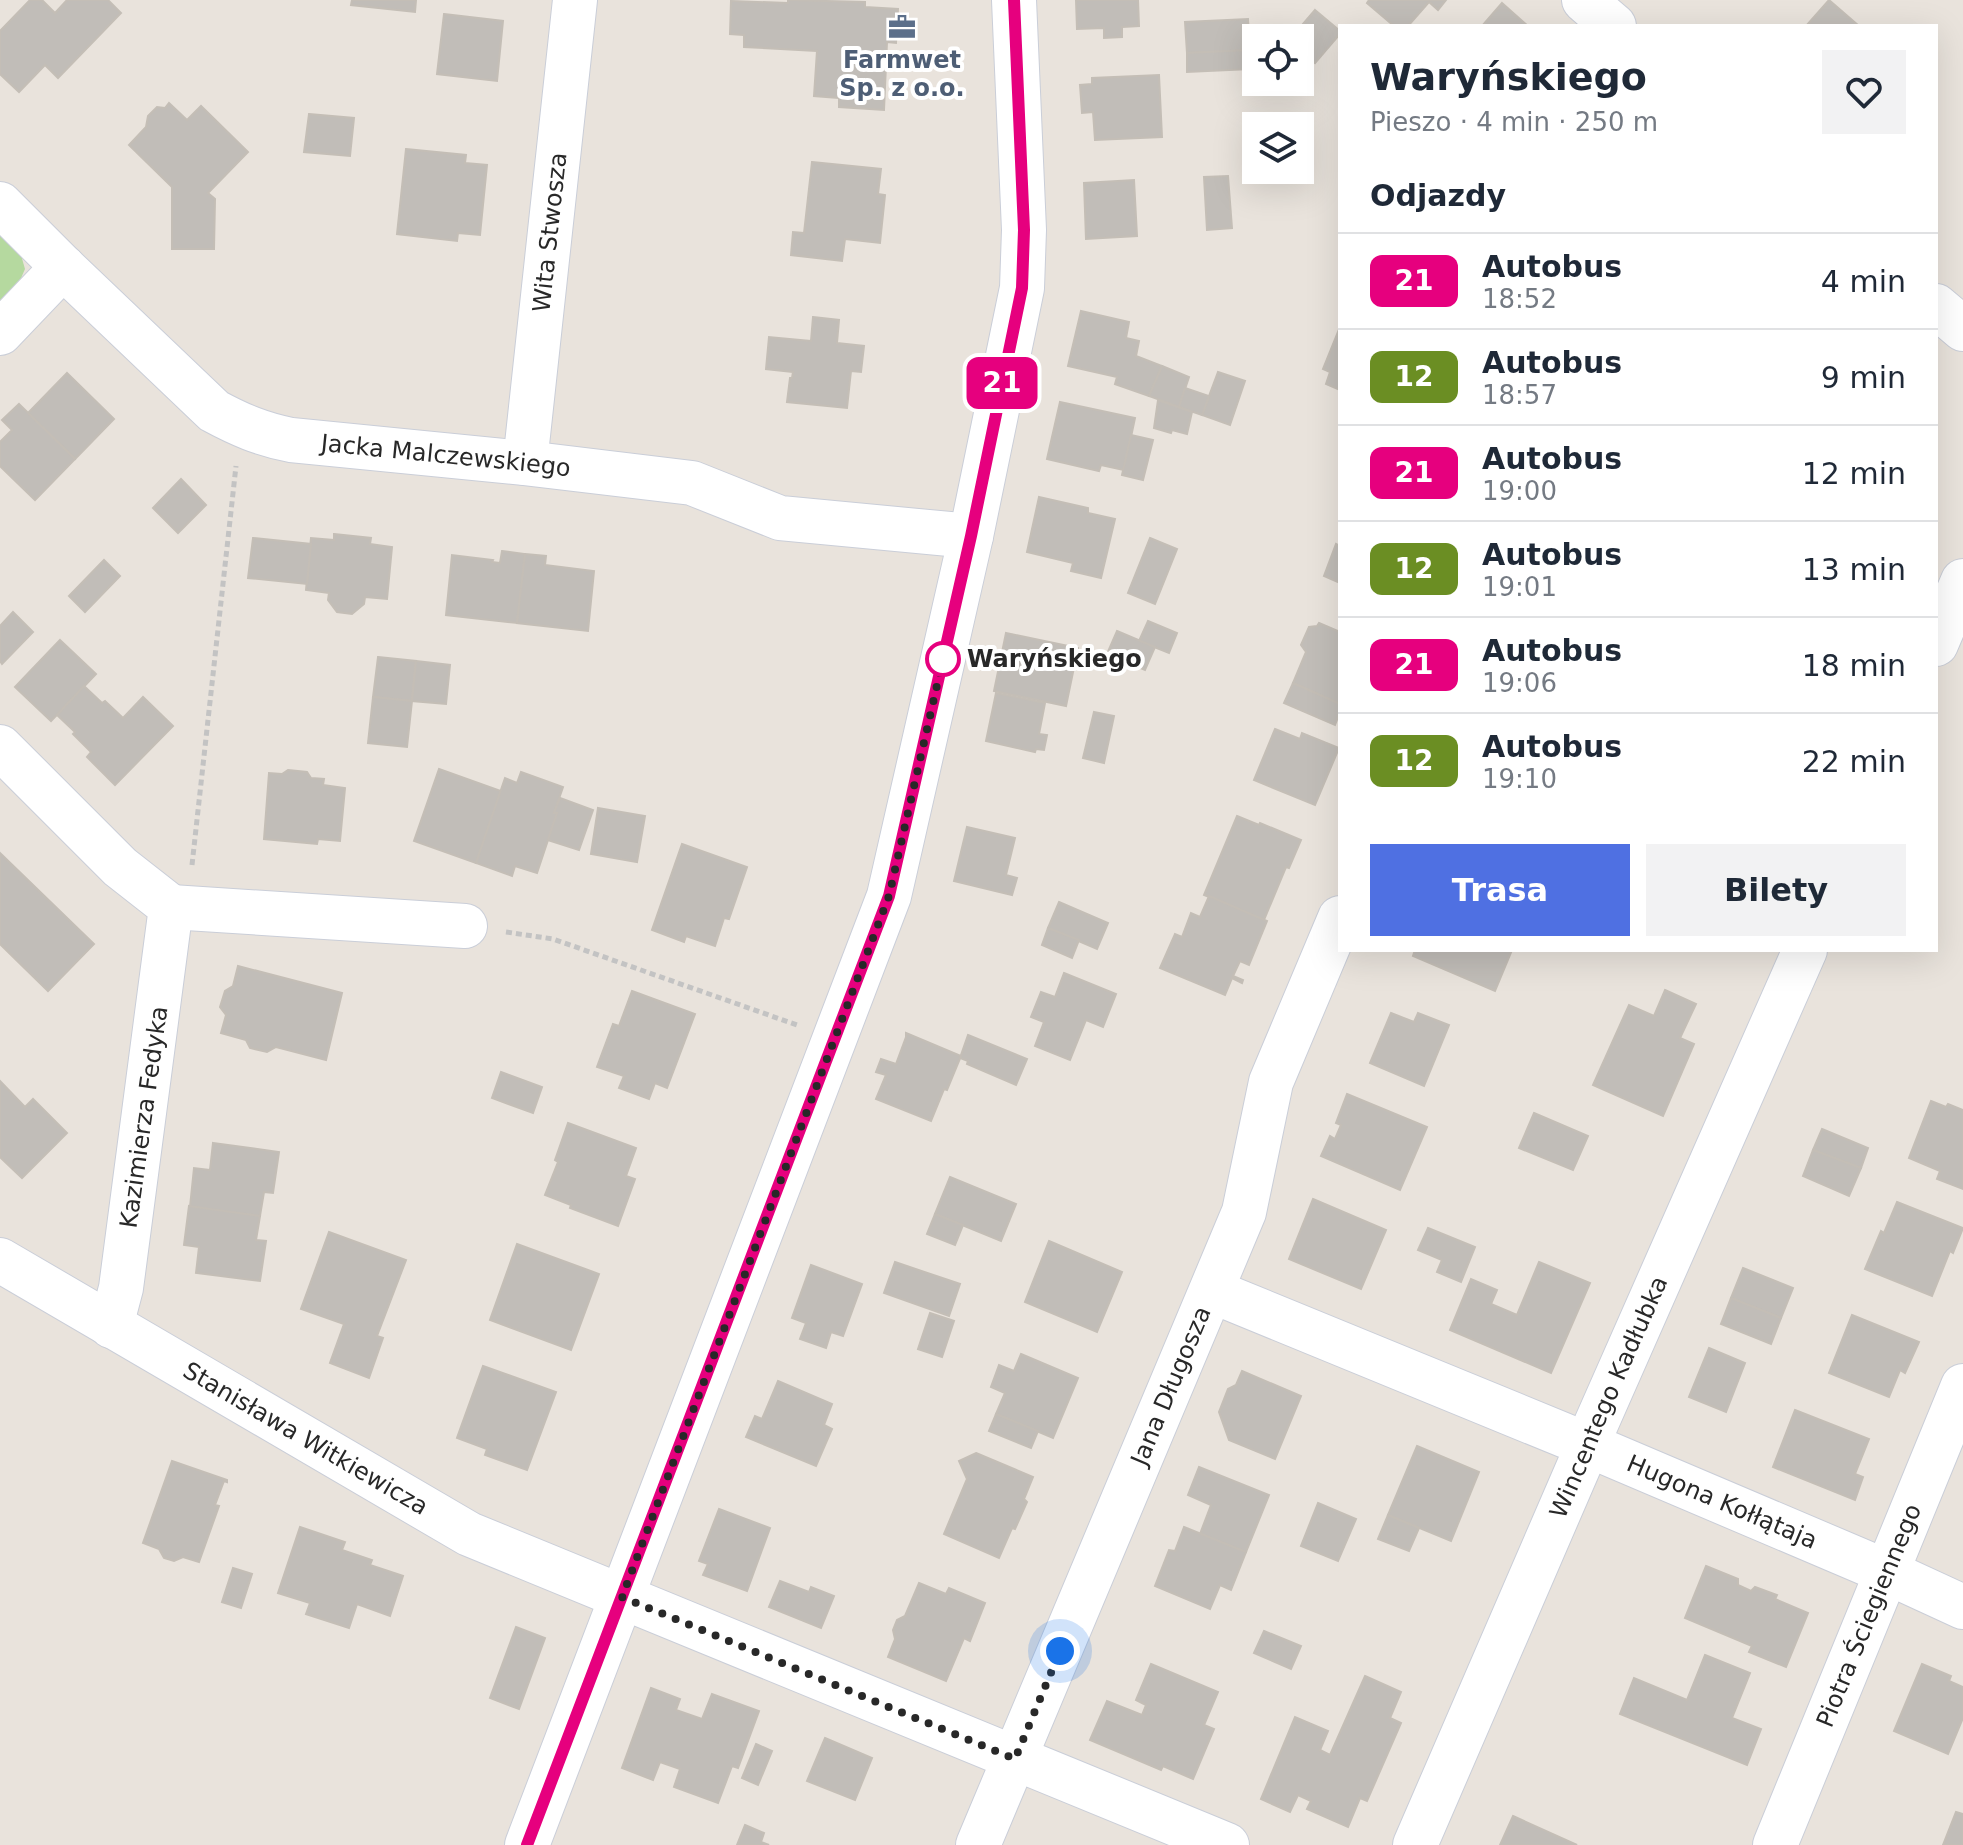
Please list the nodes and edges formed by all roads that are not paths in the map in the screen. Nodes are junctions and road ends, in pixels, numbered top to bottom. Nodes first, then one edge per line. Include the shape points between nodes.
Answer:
1 (575, 0) edge
2 (1014, 0) edge
3 (1584, 0) edge
4 (1612, 24) edge
5 (0, 204) edge
6 (63, 267) junction
7 (1938, 308) edge
8 (1963, 329) edge
9 (0, 333) edge
10 (525, 463) junction
11 (971, 536) junction
12 (1963, 581) edge
13 (1938, 639) edge
14 (0, 747) edge
15 (171, 907) junction
16 (1338, 923) edge
17 (465, 926) road end
18 (1792, 954) edge
19 (0, 1260) edge
20 (1212, 1291) junction
21 (111, 1326) junction
22 (1963, 1386) edge
23 (1588, 1445) junction
24 (1887, 1572) junction
25 (622, 1597) junction
26 (1963, 1607) edge
27 (1015, 1759) junction
28 (527, 1845) edge
29 (978, 1845) edge
30 (1227, 1845) edge
31 (1415, 1845) edge
32 (1775, 1845) edge

1 - 10 street, Wita Stwosza
2 - 11 street via 1022,288
3 - 4 street
5 - 6 street, Jacka Malczewskiego
6 - 9 street
6 - 10 street, Jacka Malczewskiego via 214,411 241,425 291,440
7 - 8 street
10 - 11 street, Jacka Malczewskiego via 692,483 780,518
11 - 25 street via 889,896
12 - 13 street
14 - 15 street via 120,867
15 - 17 street
15 - 21 street, Kazimierza Fedyka via 121,1288
16 - 20 street, Jana Długosza via 1271,1082 1244,1212
18 - 23 street, Wincentego Kadłubka
19 - 21 street, Stanisława Witkiewicza
20 - 23 street, Hugona Kołłątaja
20 - 27 street, Jana Długosza
21 - 25 street, Stanisława Witkiewicza via 469,1534
22 - 24 street, Piotra Ściegiennego
23 - 24 street, Hugona Kołłątaja
23 - 31 street, Wincentego Kadłubka
24 - 26 street, Hugona Kołłątaja
24 - 32 street, Piotra Ściegiennego
25 - 27 street, Stanisława Witkiewicza
25 - 28 street
27 - 29 street, Jana Długosza
27 - 30 street, Stanisława Witkiewicza

